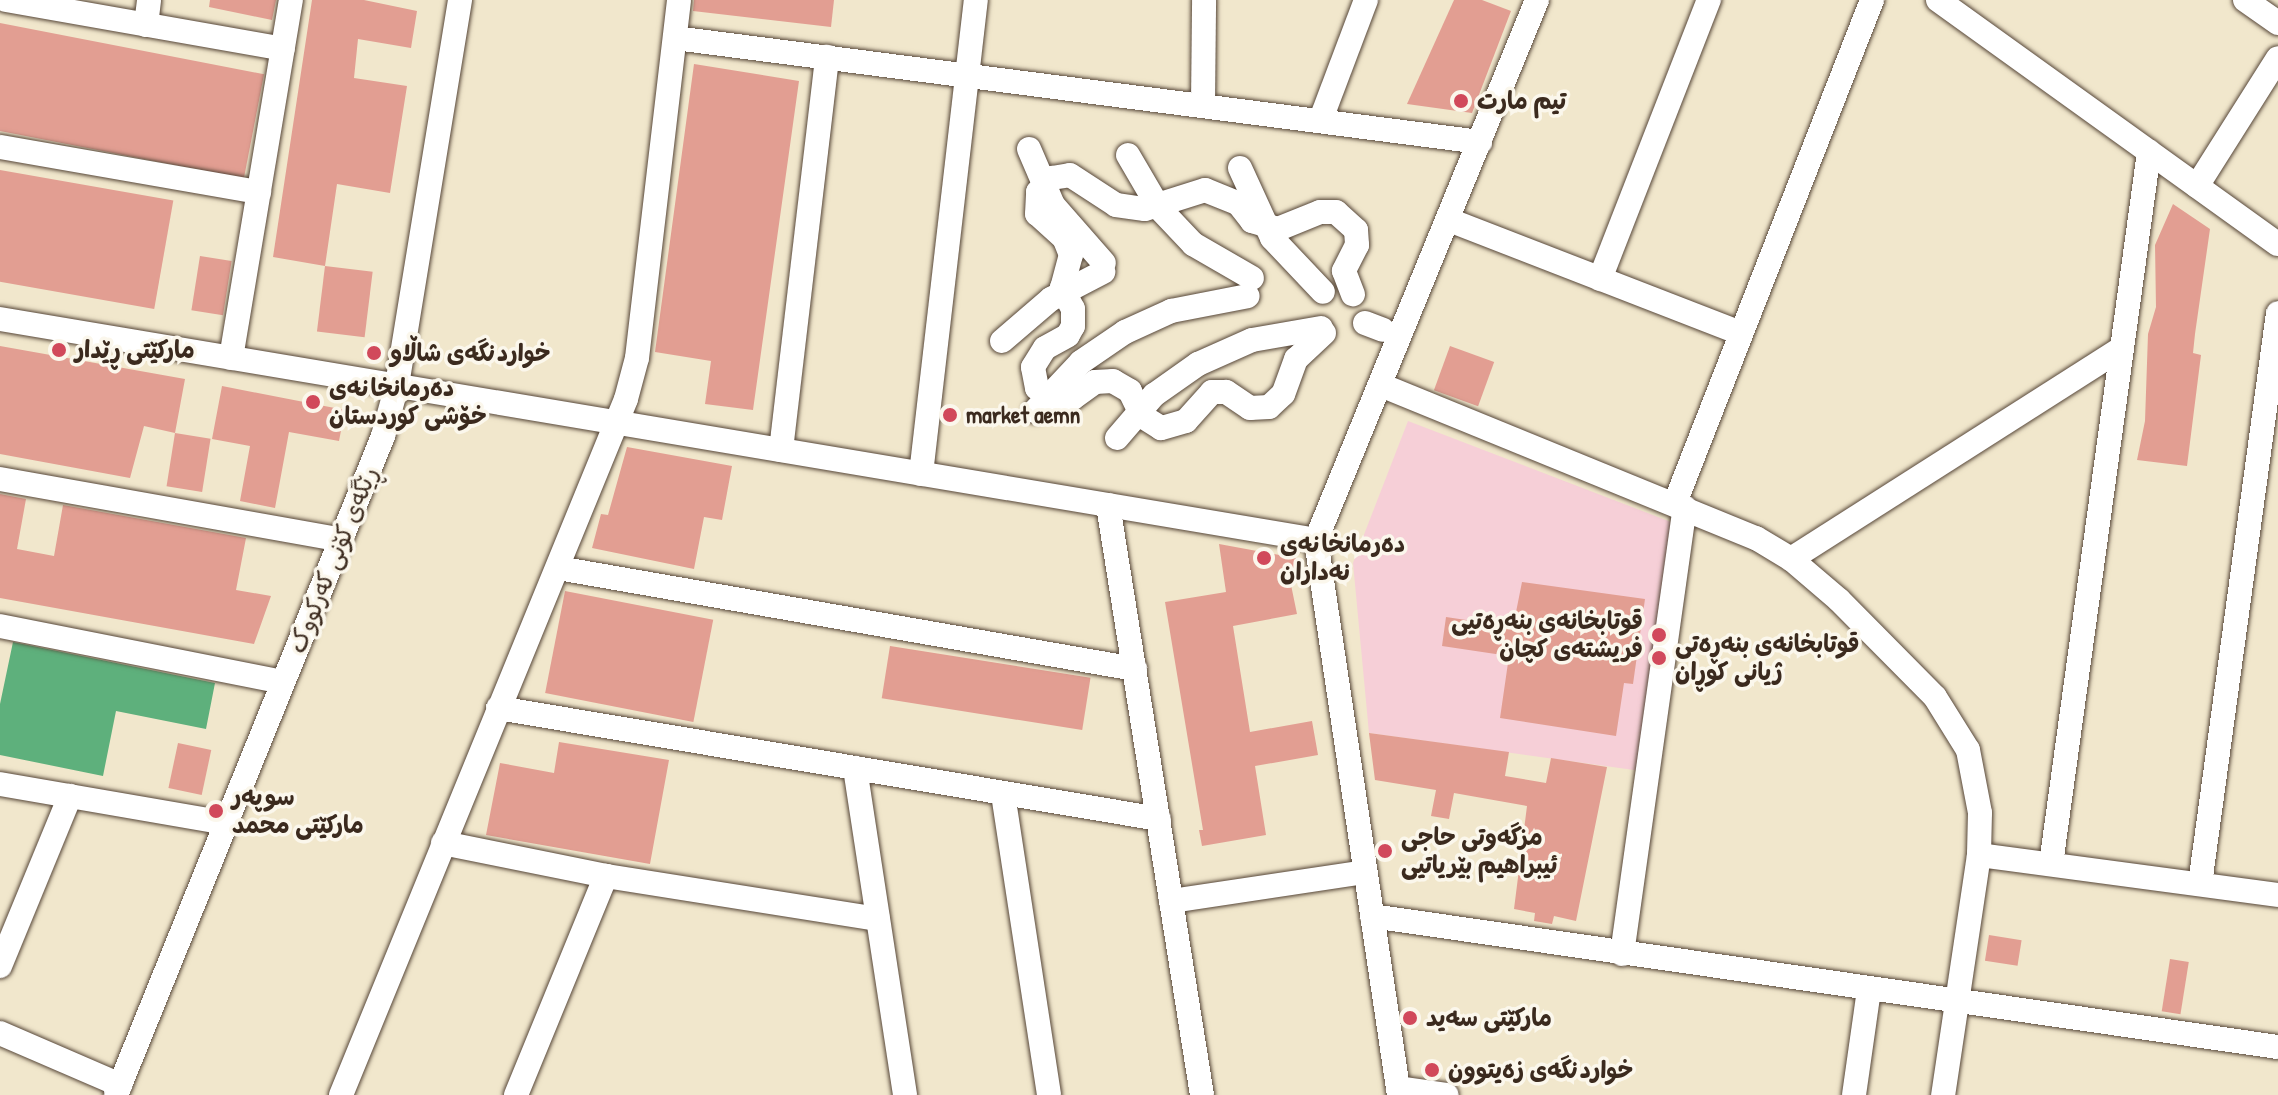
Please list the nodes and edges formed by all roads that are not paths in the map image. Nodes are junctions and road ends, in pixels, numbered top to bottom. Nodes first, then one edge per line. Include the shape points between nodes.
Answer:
1 (6, 0) edge
2 (149, 0) edge
3 (291, 0) edge
4 (460, 0) edge
5 (679, 0) edge
6 (976, 0) edge
7 (1204, 0) edge
8 (1366, 0) edge
9 (1537, 0) edge
10 (1709, 0) edge
11 (1872, 0) edge
12 (1938, 0) edge
13 (2245, 0) edge
14 (2278, 23) edge
15 (146, 25) junction
16 (675, 38) junction
17 (283, 49) junction
18 (827, 57) junction
19 (2278, 58) edge
20 (968, 75) junction
21 (1203, 104) junction
22 (1321, 119) junction
23 (1480, 142) junction
24 (0, 147) edge
25 (1029, 149) dead end
26 (2149, 152) junction
27 (1128, 155) dead end
28 (1240, 168) dead end
29 (1043, 186) junction
30 (2197, 186) junction
31 (259, 192) junction
32 (1159, 208) junction
33 (1449, 220) junction
34 (1265, 227) junction
35 (2278, 244) edge
36 (1600, 279) junction
37 (1064, 292) junction
38 (1323, 292) dead end
39 (1353, 294) dead end
40 (2278, 313) edge
41 (0, 319) edge
42 (1741, 333) junction
43 (1002, 341) dead end
44 (2121, 349) junction
45 (231, 358) junction
46 (397, 385) junction
47 (1383, 386) junction
48 (1041, 404) junction
49 (1139, 412) junction
50 (618, 423) junction
51 (1117, 438) dead end
52 (781, 450) junction
53 (921, 474) junction
54 (0, 479) edge
55 (1108, 505) junction
56 (1680, 505) junction
57 (341, 540) junction
58 (1316, 540) junction
59 (1791, 559) junction
60 (558, 568) junction
61 (1, 633) edge
62 (1135, 669) junction
63 (283, 682) junction
64 (498, 708) junction
65 (855, 768) junction
66 (0, 784) edge
67 (1003, 794) junction
68 (70, 796) junction
69 (1159, 819) junction
70 (226, 823) junction
71 (443, 843) junction
72 (1979, 855) junction
73 (2051, 864) junction
74 (1365, 872) junction
75 (606, 876) junction
76 (2200, 884) junction
77 (2278, 895) edge
78 (1171, 901) junction
79 (1372, 916) junction
80 (878, 919) junction
81 (1622, 954) junction
82 (0, 966) edge
83 (1869, 989) junction
84 (1956, 1001) junction
85 (0, 1033) edge
86 (2278, 1047) edge
87 (118, 1090) edge
88 (1399, 1092) edge
89 (341, 1095) edge
90 (516, 1095) edge
91 (905, 1095) edge
92 (1049, 1095) edge
93 (1202, 1095) edge
94 (1447, 1095) edge
95 (1854, 1095) edge
96 (1943, 1095) edge

1 - 15 street
2 - 15 street
3 - 17 street
4 - 46 street, ڕێگەی کۆنی کەرکووک
5 - 16 street
6 - 20 street
7 - 21 street
8 - 22 street
9 - 23 street
10 - 36 street
11 - 42 street
12 - 26 street
13 - 14 street
15 - 17 street
16 - 18 street
16 - 50 street via 637,358
17 - 31 street
18 - 20 street
18 - 52 street
19 - 30 street
20 - 21 street
20 - 53 street
21 - 22 street
22 - 23 street
23 - 33 street
24 - 31 street
25 - 29 street
26 - 30 street
26 - 44 street
27 - 32 street
28 - 34 street
29 - 32 street via 1060,174 1070,175 1116,205
29 - 37 street via 1037,214 1064,238 1071,255
29 - 37 street via 1103,267
30 - 35 street
31 - 45 street
32 - 34 street via 1205,190 1238,203 1252,221
32 - 48 street via 1193,244 1250,287 1144,322 1101,347
33 - 36 street
33 - 47 street
34 - 38 street via 1296,268
34 - 39 street via 1290,228 1320,212 1345,216 1357,236 1344,271
36 - 42 street
37 - 43 street
37 - 48 street via 1073,309 1073,326 1045,348 1033,367
40 - 76 street
41 - 45 street
42 - 56 street
44 - 59 street
44 - 73 street
45 - 46 street
46 - 50 street
46 - 57 street, ڕێگەی کۆنی کەرکووک via 383,436
47 - 56 street
47 - 58 street
48 - 49 street via 1065,400 1095,382 1113,381 1130,391
49 - 49 street via 1152,424 1172,428 1186,421 1204,397 1219,391 1250,408 1269,407 1283,394 1296,359 1322,331 1281,333 1227,350 1174,379
49 - 51 street
50 - 52 street
50 - 60 street
52 - 53 street
53 - 55 street
54 - 57 street
55 - 58 street
55 - 62 street
56 - 59 street
56 - 81 street
57 - 63 street, ڕێگەی کۆنی کەرکووک
58 - 74 street
59 - 72 street via 1901,658 1953,723 1968,750 1975,779
60 - 62 street
60 - 64 street
61 - 63 street
62 - 69 street
63 - 70 street, ڕێگەی کۆنی کەرکووک
64 - 65 street
64 - 71 street
65 - 67 street
65 - 80 street
66 - 68 street
67 - 69 street
67 - 92 street
68 - 70 street
68 - 82 street
69 - 78 street
70 - 87 street, ڕێگەی کۆنی کەرکووک
71 - 75 street
71 - 89 street
72 - 73 street
72 - 84 street
73 - 76 street
74 - 78 street
74 - 79 street
75 - 80 street
75 - 90 street
76 - 77 street
78 - 93 street
79 - 81 street
79 - 88 street
80 - 91 street
81 - 83 street
83 - 84 street
83 - 95 street
84 - 86 street
84 - 96 street
85 - 87 street
88 - 94 street

